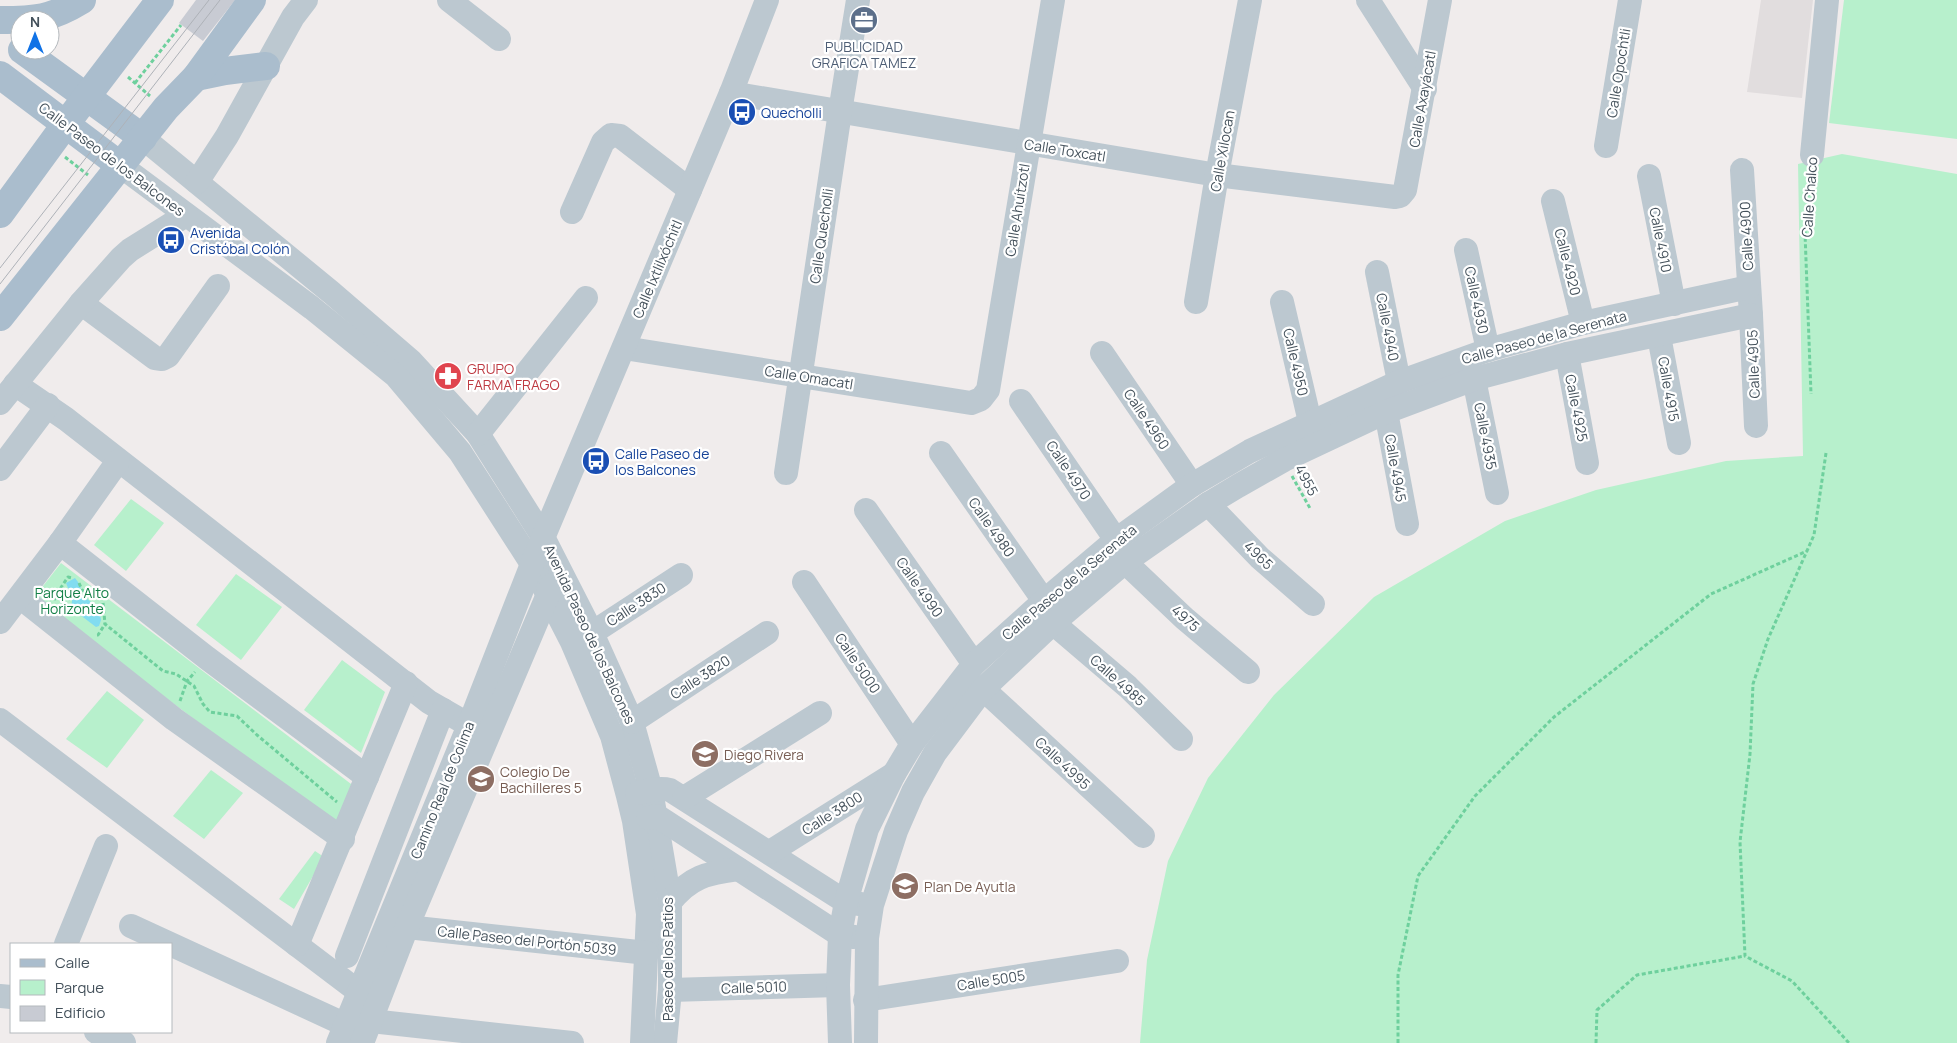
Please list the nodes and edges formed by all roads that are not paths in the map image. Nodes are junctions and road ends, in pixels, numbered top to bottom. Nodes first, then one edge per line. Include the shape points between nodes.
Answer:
1 (82, 0) edge
2 (160, 0) edge
3 (252, 0) edge
4 (306, 0) edge
5 (449, 0) edge
6 (766, 0) edge
7 (858, 0) edge
8 (1250, 0) edge
9 (1368, 0) edge
10 (1440, 0) edge
11 (1630, 0) edge
12 (1827, 0) edge
13 (1055, 2) edge
14 (0, 20) edge
15 (499, 38) dead end
16 (36, 60) edge
17 (266, 66) junction
18 (0, 75) edge
19 (196, 77) junction
20 (1424, 89) junction
21 (731, 93) junction
22 (87, 96) junction
23 (840, 112) junction
24 (57, 135) junction
25 (143, 138) junction
26 (1028, 144) junction
27 (1606, 146) dead end
28 (1812, 155) road end
29 (121, 166) junction
30 (177, 167) junction
31 (1742, 170) dead end
32 (1217, 174) junction
33 (1649, 176) dead end
34 (196, 182) junction
35 (690, 190) junction
36 (155, 192) junction
37 (1400, 196) joint
38 (1553, 201) dead end
39 (572, 212) dead end
40 (0, 214) edge
41 (186, 215) junction
42 (1466, 250) dead end
43 (1377, 272) dead end
44 (218, 286) dead end
45 (586, 298) dead end
46 (1750, 301) junction
47 (1196, 302) dead end
48 (1282, 302) dead end
49 (81, 303) junction
50 (1674, 304) junction
51 (0, 317) edge
52 (1583, 323) junction
53 (1659, 336) junction
54 (624, 348) junction
55 (1488, 350) junction
56 (1102, 353) dead end
57 (1567, 354) junction
58 (800, 376) junction
59 (1474, 379) junction
60 (1399, 382) junction
61 (15, 384) junction
62 (988, 390) joint
63 (1022, 401) dead end
64 (0, 403) edge
65 (48, 406) junction
66 (1386, 412) junction
67 (1310, 422) junction
68 (1756, 426) dead end
69 (478, 434) junction
70 (1679, 442) dead end
71 (941, 453) dead end
72 (118, 461) junction
73 (1587, 463) dead end
74 (0, 468) edge
75 (786, 473) dead end
76 (1192, 485) junction
77 (1497, 493) dead end
78 (1208, 504) junction
79 (866, 510) dead end
80 (1407, 524) dead end
81 (544, 537) junction
82 (1116, 540) junction
83 (60, 543) junction
84 (1125, 562) junction
85 (532, 564) junction
86 (559, 568) junction
87 (681, 575) dead end
88 (804, 582) dead end
89 (548, 594) junction
90 (20, 597) junction
91 (1044, 601) junction
92 (1313, 604) dead end
93 (0, 622) edge
94 (1053, 623) junction
95 (592, 632) junction
96 (767, 632) dead end
97 (974, 664) junction
98 (1248, 672) dead end
99 (406, 683) junction
100 (983, 689) junction
101 (443, 710) junction
102 (820, 713) dead end
103 (0, 720) edge
104 (632, 722) junction
105 (469, 725) junction
106 (1181, 739) dead end
107 (912, 744) junction
108 (467, 758) junction
109 (894, 774) junction
110 (366, 777) junction
111 (651, 790) junction
112 (628, 796) junction
113 (684, 798) junction
114 (657, 816) junction
115 (634, 821) junction
116 (1143, 836) dead end
117 (343, 839) junction
118 (106, 846) dead end
119 (770, 852) junction
120 (738, 869) junction
121 (670, 902) junction
122 (846, 902) junction
123 (872, 905) junction
124 (131, 926) dead end
125 (407, 927) junction
126 (840, 936) junction
127 (867, 938) junction
128 (66, 943) edge
129 (164, 943) edge
130 (297, 945) junction
131 (172, 947) edge
132 (647, 953) junction
133 (347, 956) dead end
134 (1117, 962) dead end
135 (838, 985) junction
136 (670, 990) junction
137 (359, 992) junction
138 (865, 1000) junction
139 (371, 1020) junction
140 (342, 1034) edge
141 (362, 1043) edge
142 (572, 1043) edge
143 (642, 1043) edge
144 (665, 1043) edge
145 (840, 1043) edge
146 (866, 1043) edge

1 - 14 main road via 65,10 35,20
2 - 22 main road
3 - 19 main road
4 - 17 street
5 - 15 street
6 - 21 street, Calle Ixtlilxóchitl
7 - 23 street, Calle Quecholli
8 - 32 street, Calle Xilocan
9 - 20 street
10 - 20 street, Calle Axayácatl
11 - 27 street, Calle Opochtli
12 - 28 street, Calle Chalco
13 - 26 street, Calle Ahuítzotl
16 - 22 main road
17 - 19 main road
17 - 34 street via 227,136
18 - 24 main road, Calle Paseo de los Balcones
19 - 25 main road
20 - 37 street, Calle Axayácatl via 1405,190
21 - 23 street, Calle Toxcatl
21 - 35 street, Calle Ixtlilxóchitl
22 - 24 main road
22 - 25 main road
23 - 26 street, Calle Toxcatl
23 - 58 street, Calle Quecholli
24 - 29 main road, Calle Paseo de los Balcones
24 - 40 main road
25 - 29 main road
25 - 30 street
26 - 32 street, Calle Toxcatl
26 - 62 street, Calle Ahuítzotl
29 - 36 street, Calle Paseo de los Balcones
29 - 51 main road
30 - 34 street
30 - 36 street via 178,186 168,193
31 - 46 street, Calle 4900
32 - 37 street, Calle Toxcatl
32 - 47 street, Calle Xilocan
33 - 50 street, Calle 4910
34 - 69 street via 411,361
35 - 39 street via 620,136 612,135 603,142
35 - 54 street, Calle Ixtlilxóchitl
36 - 41 street, Calle Paseo de los Balcones
38 - 52 street, Calle 4920
41 - 49 street via 130,250
41 - 85 street, Calle Paseo de los Balcones via 312,308 396,376 460,452
42 - 55 street, Calle 4930
43 - 60 street, Calle 4940
44 - 49 street via 168,356 162,359 155,358
45 - 69 street
46 - 50 street, Calle Paseo de la Serenata
46 - 53 street, Calle Paseo de la Serenata
46 - 68 street, Calle 4905
48 - 67 street, Calle 4950
49 - 61 street
50 - 52 street, Calle Paseo de la Serenata
52 - 55 street, Calle Paseo de la Serenata
53 - 57 street, Calle Paseo de la Serenata
53 - 70 street, Calle 4915
54 - 58 street, Calle Omacatl
54 - 81 street, Calle Ixtlilxóchitl
55 - 60 street, Calle Paseo de la Serenata
56 - 76 street, Calle 4960
57 - 59 street, Calle Paseo de la Serenata
57 - 73 street, Calle 4925
58 - 62 street, Calle Omacatl via 971,403 981,399
58 - 75 street, Calle Quecholli
59 - 66 street, Calle Paseo de la Serenata
59 - 77 street, Calle 4935
60 - 67 street, Calle Paseo de la Serenata
61 - 64 street
61 - 65 street
63 - 82 street, Calle 4970
65 - 72 street
65 - 74 street
66 - 78 street, Calle Paseo de la Serenata via 1284,460
66 - 80 street, Calle 4945
67 - 76 street, Calle Paseo de la Serenata via 1250,451
69 - 81 street
71 - 91 street, Calle 4980
72 - 83 street
72 - 99 street
76 - 82 street, Calle Paseo de la Serenata
78 - 84 street, Calle Paseo de la Serenata
78 - 92 street, 4965 via 1260,558
79 - 97 street, Calle 4990
81 - 85 street, Camino Real de Colima
81 - 86 street, Avenida Paseo de los Balcones
82 - 91 street, Calle Paseo de la Serenata
83 - 90 street
83 - 110 street
84 - 94 street, Calle Paseo de la Serenata
84 - 98 street, 4975
85 - 89 street, Avenida Paseo de los Balcones
85 - 105 street, Camino Real de Colima
86 - 89 street, Camino Real de Colima
86 - 95 street, Avenida Paseo de los Balcones
87 - 95 street, Calle 3830
88 - 107 street, Calle 5000
89 - 108 street, Camino Real de Colima
89 - 112 street, Avenida Paseo de los Balcones via 612,736
90 - 93 street
90 - 117 street via 174,719
91 - 97 street, Calle Paseo de la Serenata
94 - 100 street, Calle Paseo de la Serenata
94 - 106 street, Calle 4985 via 1128,687
95 - 104 street, Avenida Paseo de los Balcones
96 - 104 street, Calle 3820
97 - 107 street, Calle Paseo de la Serenata
99 - 101 street
99 - 110 street
100 - 116 street, Calle 4995
100 - 123 street, Calle Paseo de la Serenata via 935,753 913,792 896,831
101 - 105 street
101 - 133 street
102 - 113 street
103 - 130 street
104 - 111 street, Avenida Paseo de los Balcones
105 - 108 street, Camino Real de Colima
107 - 109 street, Calle Paseo de la Serenata
108 - 125 street, Camino Real de Colima
108 - 137 street, Camino Real de Colima
109 - 119 street, Calle 3800
109 - 122 street, Calle Paseo de la Serenata via 867,829
110 - 117 street
111 - 112 street
111 - 113 street via 665,789
111 - 114 street, Avenida Paseo de los Balcones
112 - 115 street, Avenida Paseo de los Balcones
113 - 119 street
114 - 115 street
114 - 120 street
114 - 121 street, Paseo de los Patios
115 - 132 street, Paseo de los Patios via 648,914
117 - 130 street
118 - 128 street
119 - 122 street
120 - 121 street via 703,875 683,887
120 - 126 street
121 - 136 street, Paseo de los Patios
122 - 123 street
122 - 126 street, Calle Paseo de la Serenata
123 - 127 street, Calle Paseo de la Serenata
124 - 129 street
125 - 132 street, Calle Paseo del Portón 5039
125 - 139 street, Camino Real de Colima
126 - 127 street
126 - 135 street, Calle Paseo de la Serenata
127 - 138 street, Calle Paseo de la Serenata
130 - 137 street
131 - 140 street
132 - 143 street, Paseo de los Patios
134 - 138 street, Calle 5005
135 - 136 street, Calle 5010
135 - 145 street, Calle Paseo de la Serenata
136 - 144 street, Paseo de los Patios
137 - 140 street, Camino Real de Colima
138 - 146 street, Calle Paseo de la Serenata
139 - 141 street, Camino Real de Colima
139 - 142 street

